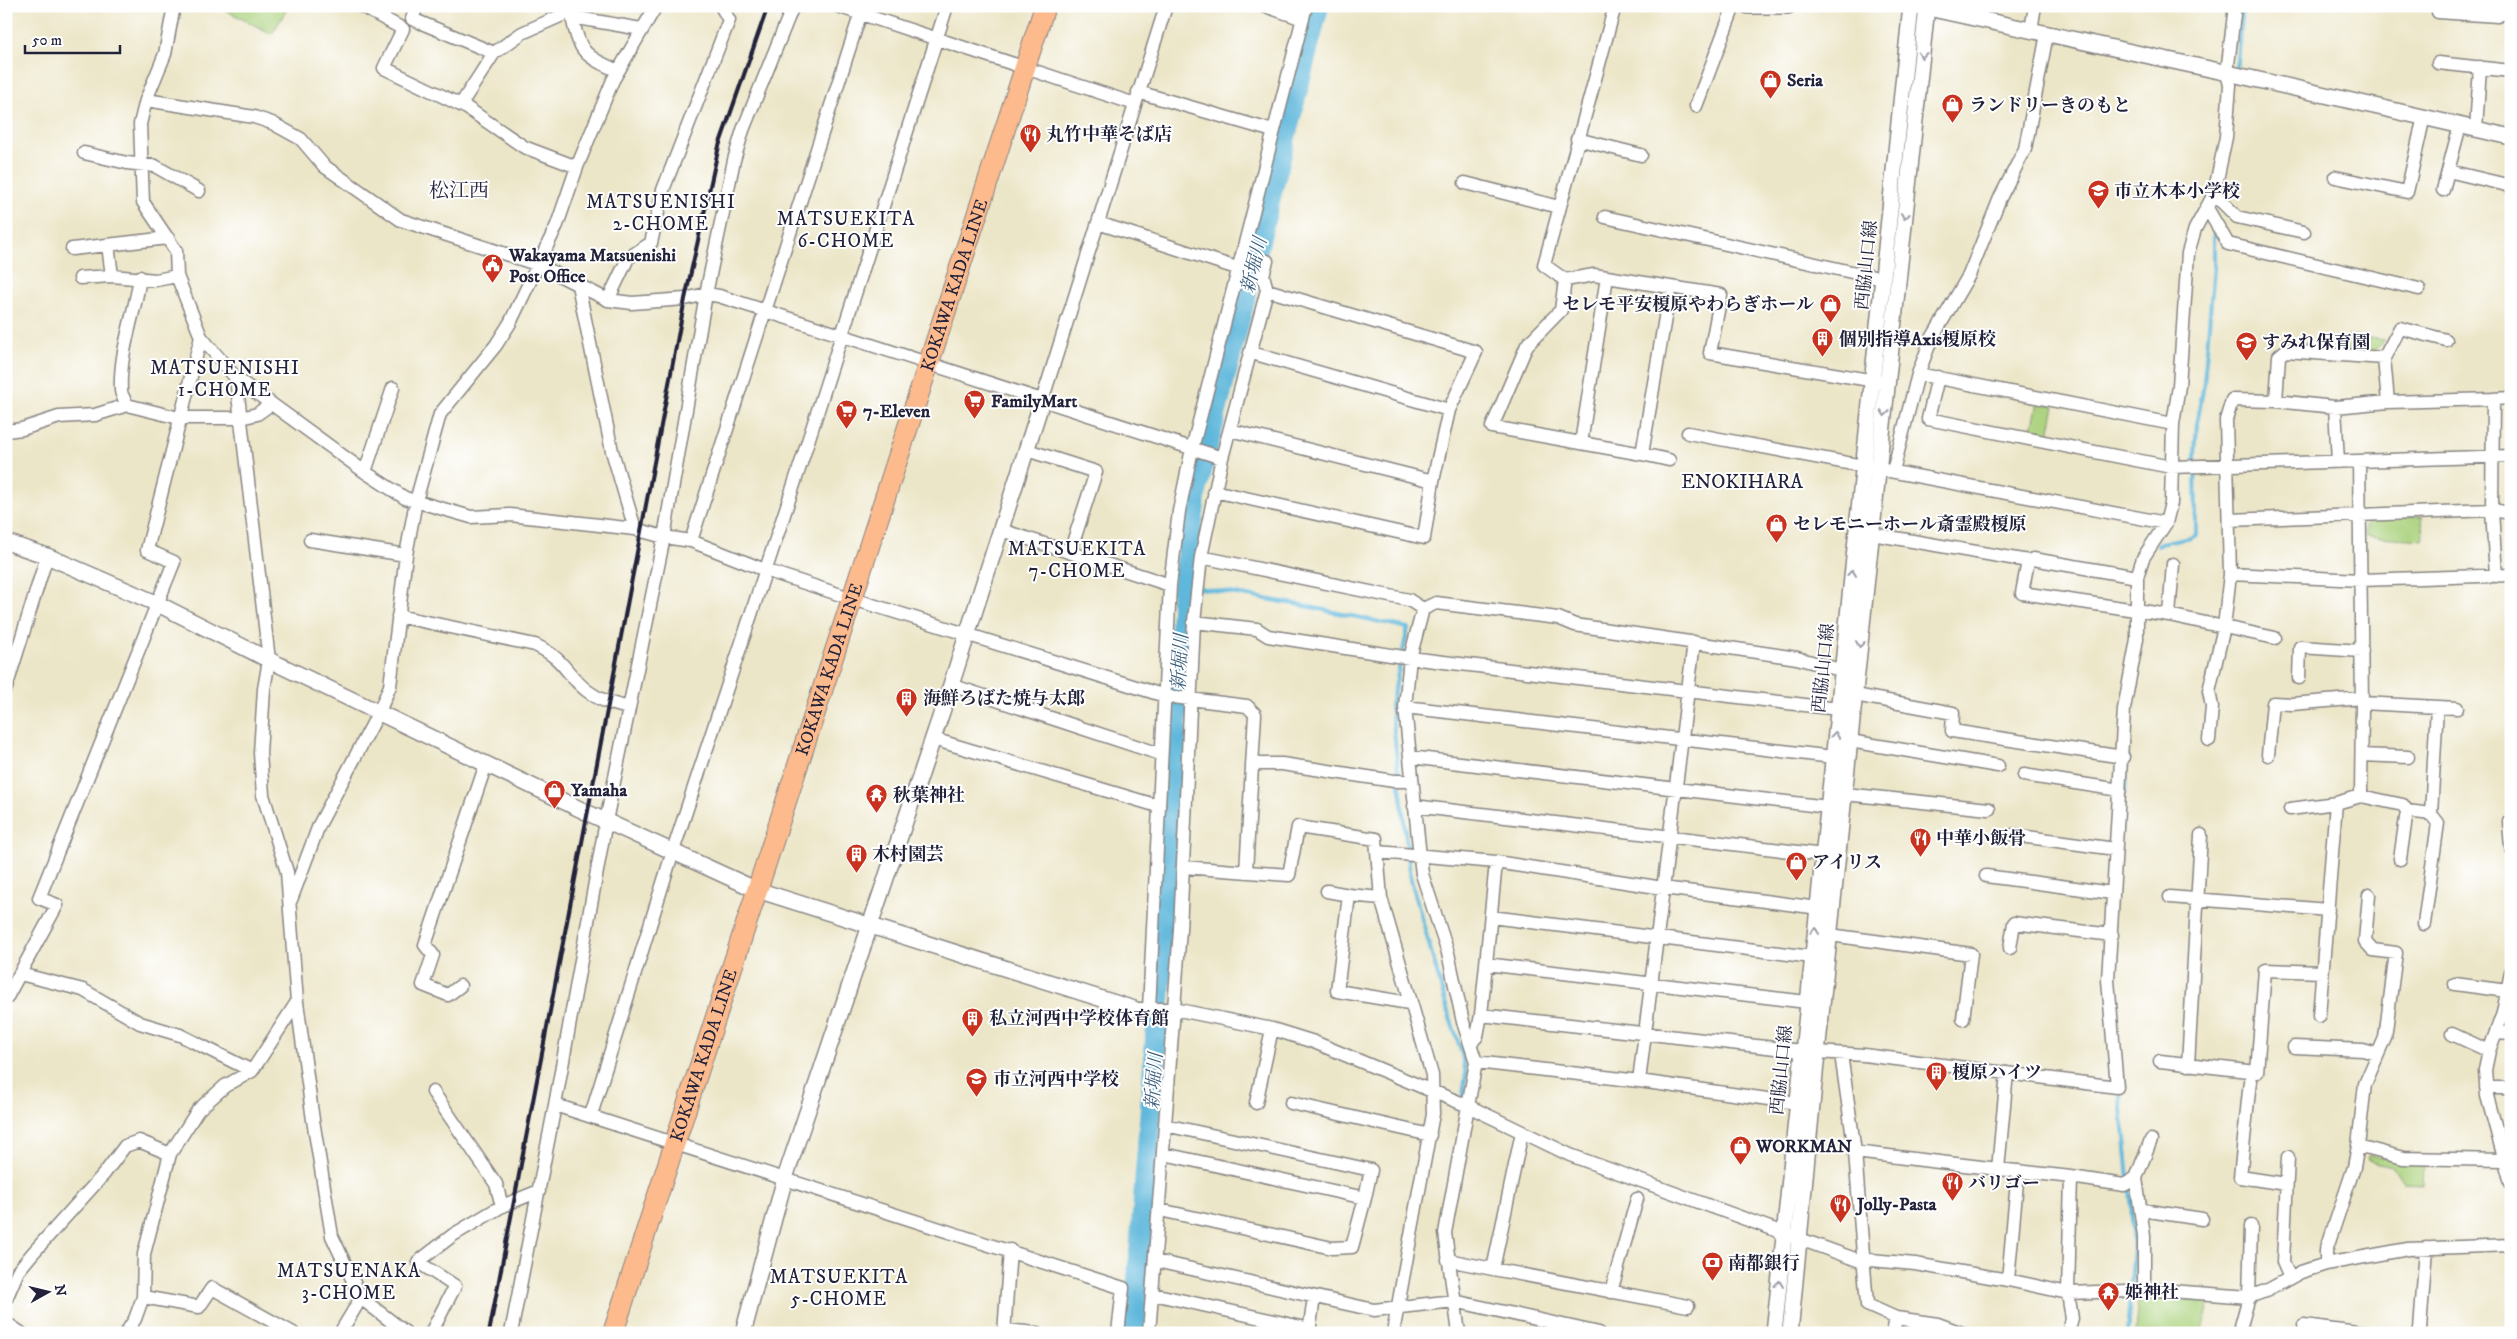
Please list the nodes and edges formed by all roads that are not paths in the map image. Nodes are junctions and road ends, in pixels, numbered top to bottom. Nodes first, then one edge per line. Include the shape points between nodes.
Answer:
1 (174, 6) edge
2 (361, 6) edge
3 (416, 6) edge
4 (656, 6) edge
5 (721, 6) edge
6 (793, 6) edge
7 (837, 6) edge
8 (947, 6) edge
9 (1044, 6) edge
10 (1166, 6) edge
11 (1266, 6) edge
12 (1615, 6) edge
13 (1734, 6) edge
14 (1748, 6) edge
15 (1786, 6) edge
16 (1911, 6) edge
17 (2035, 6) edge
18 (2234, 6) edge
19 (1925, 7) edge
20 (862, 10) edge
21 (2511, 10) edge
22 (566, 12) edge
23 (1304, 12) edge
24 (2438, 12) dead end
25 (641, 29) junction
26 (2031, 30) junction
27 (2047, 34) junction
28 (936, 39) junction
29 (494, 53) junction
30 (2438, 62) dead end
31 (2480, 67) junction
32 (1024, 68) junction
33 (618, 71) junction
34 (2511, 71) edge
35 (2232, 74) junction
36 (1137, 98) junction
37 (146, 100) junction
38 (461, 104) junction
39 (1696, 106) dead end
40 (2424, 116) junction
41 (2460, 126) junction
42 (2476, 129) junction
43 (1273, 131) junction
44 (2511, 138) edge
45 (1578, 139) junction
46 (84, 153) dead end
47 (1641, 155) dead end
48 (143, 164) junction
49 (577, 167) junction
50 (2448, 171) junction
51 (2335, 177) dead end
52 (1465, 183) dead end
53 (2511, 186) edge
54 (2443, 190) dead end
55 (199, 192) dead end
56 (2214, 194) junction
57 (1559, 207) junction
58 (2207, 208) junction
59 (1605, 217) dead end
60 (1098, 223) junction
61 (2304, 232) dead end
62 (168, 238) junction
63 (108, 245) junction
64 (72, 249) dead end
65 (1267, 261) dead end
66 (540, 265) junction
67 (1241, 269) junction
68 (112, 276) junction
69 (177, 276) junction
70 (140, 277) junction
71 (1607, 277) junction
72 (80, 278) dead end
73 (1883, 279) junction
74 (1565, 280) junction
75 (578, 285) junction
76 (1670, 288) junction
77 (2419, 289) dead end
78 (1267, 290) junction
79 (706, 294) junction
80 (608, 300) junction
81 (765, 310) junction
82 (201, 336) junction
83 (841, 336) junction
84 (2446, 340) dead end
85 (1252, 352) junction
86 (2384, 358) junction
87 (930, 364) junction
88 (1918, 374) junction
89 (1938, 377) junction
90 (236, 378) junction
91 (1873, 382) junction
92 (1888, 383) junction
93 (394, 388) dead end
94 (2511, 398) edge
95 (2493, 399) junction
96 (1042, 401) junction
97 (2276, 401) junction
98 (2388, 402) junction
99 (271, 404) junction
100 (127, 405) junction
101 (2335, 407) junction
102 (1449, 410) junction
103 (180, 418) junction
104 (240, 418) junction
105 (2173, 424) junction
106 (1230, 430) junction
107 (6, 431) edge
108 (1688, 432) dead end
109 (1581, 443) junction
110 (1027, 450) junction
111 (1195, 450) junction
112 (1642, 454) junction
113 (2511, 456) edge
114 (1218, 457) junction
115 (2492, 457) junction
116 (1669, 460) dead end
117 (2359, 461) junction
118 (2338, 462) junction
119 (1863, 464) junction
120 (2227, 465) junction
121 (2171, 467) junction
122 (1886, 470) junction
123 (365, 472) junction
124 (1433, 482) junction
125 (1214, 491) junction
126 (416, 501) junction
127 (2492, 510) junction
128 (2511, 513) edge
129 (2360, 514) junction
130 (2229, 520) junction
131 (2166, 522) junction
132 (635, 529) junction
133 (1001, 530) junction
134 (1872, 534) junction
135 (664, 538) junction
136 (310, 540) dead end
137 (691, 541) junction
138 (6, 542) edge
139 (1070, 552) junction
140 (406, 555) junction
141 (47, 556) junction
142 (1201, 557) junction
143 (2028, 561) junction
144 (2173, 564) dead end
145 (765, 570) junction
146 (2230, 574) junction
147 (2511, 575) edge
148 (2496, 576) junction
149 (2136, 577) junction
150 (2360, 580) junction
151 (1170, 585) junction
152 (850, 598) junction
153 (158, 604) junction
154 (1423, 608) junction
155 (2141, 612) junction
156 (2169, 615) junction
157 (398, 616) junction
158 (1194, 622) junction
159 (2224, 627) junction
160 (968, 635) junction
161 (2275, 638) dead end
162 (1694, 642) junction
163 (2362, 651) junction
164 (1410, 658) junction
165 (269, 660) junction
166 (1842, 671) junction
167 (1857, 675) junction
168 (2299, 678) dead end
169 (951, 686) junction
170 (6, 688) edge
171 (1688, 691) junction
172 (1855, 695) junction
173 (1165, 696) junction
174 (1189, 700) junction
175 (2362, 700) junction
176 (1406, 706) junction
177 (2437, 706) junction
178 (629, 708) junction
179 (2457, 708) dead end
180 (1838, 709) junction
181 (379, 712) junction
182 (933, 739) junction
183 (1682, 739) junction
184 (2209, 740) dead end
185 (1850, 741) junction
186 (1160, 754) junction
187 (2268, 754) dead end
188 (2362, 755) junction
189 (1410, 757) junction
190 (1833, 757) junction
191 (2408, 757) dead end
192 (2122, 758) junction
193 (486, 764) junction
194 (1252, 764) junction
195 (1998, 766) dead end
196 (2024, 775) dead end
197 (1412, 781) junction
198 (1676, 789) junction
199 (2120, 790) junction
200 (1845, 794) junction
201 (2361, 796) junction
202 (2336, 803) junction
203 (1158, 806) junction
204 (1414, 806) junction
205 (1828, 807) junction
206 (1989, 809) dead end
207 (2290, 809) dead end
208 (2407, 811) junction
209 (2432, 814) junction
210 (606, 821) junction
211 (2509, 822) dead end
212 (2013, 835) dead end
213 (2202, 835) dead end
214 (1670, 837) junction
215 (2511, 848) edge
216 (2115, 849) junction
217 (673, 851) junction
218 (1378, 852) junction
219 (1823, 855) junction
220 (1420, 857) junction
221 (2400, 859) dead end
222 (1496, 862) junction
223 (1183, 867) junction
224 (1246, 872) junction
225 (1986, 876) dead end
226 (1664, 888) junction
227 (757, 890) junction
228 (1327, 891) dead end
229 (2112, 893) junction
230 (1349, 895) junction
231 (2369, 895) dead end
232 (2170, 897) dead end
233 (1380, 898) junction
234 (2199, 900) junction
235 (290, 905) junction
236 (1817, 908) junction
237 (1832, 910) junction
238 (2328, 910) junction
239 (1491, 917) junction
240 (2424, 924) dead end
241 (869, 925) junction
242 (1830, 935) junction
243 (2112, 935) junction
244 (1657, 938) junction
245 (2010, 948) dead end
246 (1812, 957) junction
247 (1486, 964) junction
248 (2322, 972) junction
249 (2511, 972) edge
250 (20, 974) junction
251 (1650, 984) junction
252 (2455, 984) dead end
253 (460, 986) dead end
254 (2509, 987) edge
255 (6, 998) edge
256 (298, 1002) junction
257 (1409, 1002) junction
258 (1807, 1002) junction
259 (1141, 1009) junction
260 (1174, 1009) junction
261 (1481, 1015) junction
262 (2319, 1016) dead end
263 (1963, 1019) dead end
264 (1272, 1030) junction
265 (2496, 1032) junction
266 (2511, 1033) edge
267 (1644, 1034) junction
268 (2452, 1034) dead end
269 (1471, 1044) junction
270 (2294, 1047) dead end
271 (2489, 1051) junction
272 (1810, 1052) junction
273 (1841, 1054) junction
274 (2377, 1054) junction
275 (1476, 1062) junction
276 (2160, 1062) dead end
277 (2188, 1065) junction
278 (252, 1071) junction
279 (2007, 1073) junction
280 (1639, 1081) junction
281 (2250, 1081) dead end
282 (2486, 1088) junction
283 (2511, 1088) edge
284 (433, 1092) dead end
285 (1434, 1092) junction
286 (1256, 1103) dead end
287 (1291, 1103) dead end
288 (1797, 1103) junction
289 (556, 1105) junction
290 (1468, 1106) junction
291 (590, 1115) junction
292 (1165, 1125) junction
293 (1522, 1132) junction
294 (1430, 1135) junction
295 (2151, 1140) dead end
296 (2505, 1141) edge
297 (676, 1144) junction
298 (2358, 1146) junction
299 (1855, 1152) junction
300 (170, 1154) junction
301 (1164, 1154) junction
302 (2288, 1157) dead end
303 (2503, 1160) junction
304 (1998, 1169) junction
305 (2018, 1171) junction
306 (2071, 1177) junction
307 (785, 1178) junction
308 (2132, 1180) junction
309 (2286, 1184) junction
310 (2511, 1184) edge
311 (539, 1191) junction
312 (1364, 1198) junction
313 (1637, 1198) dead end
314 (502, 1206) junction
315 (1160, 1210) junction
316 (2142, 1210) junction
317 (2202, 1219) dead end
318 (2252, 1226) dead end
319 (1784, 1233) junction
320 (1799, 1240) junction
321 (2511, 1245) edge
322 (2426, 1248) junction
323 (1010, 1250) junction
324 (1448, 1260) junction
325 (1156, 1261) junction
326 (1863, 1262) junction
327 (2326, 1264) junction
328 (1493, 1269) junction
329 (2290, 1278) junction
330 (2008, 1280) junction
331 (2135, 1290) junction
332 (1611, 1292) junction
333 (2068, 1293) junction
334 (1153, 1294) junction
335 (143, 1297) junction
336 (1314, 1297) junction
337 (2249, 1297) junction
338 (361, 1298) junction
339 (6, 1299) edge
340 (1454, 1301) junction
341 (1688, 1306) dead end
342 (1397, 1308) junction
343 (1896, 1318) junction
344 (6, 1323) edge
345 (2304, 1325) dead end
346 (1310, 1331) edge
347 (1005, 1332) edge
348 (21, 1333) edge
349 (126, 1333) edge
350 (292, 1333) edge
351 (340, 1333) edge
352 (406, 1333) edge
353 (431, 1333) edge
354 (511, 1333) edge
355 (613, 1333) edge
356 (743, 1333) edge
357 (1037, 1333) edge
358 (1118, 1333) edge
359 (1149, 1333) edge
360 (1393, 1333) edge
361 (1459, 1333) edge
362 (1599, 1333) edge
363 (1774, 1333) edge
364 (1790, 1333) edge
365 (1894, 1333) edge
366 (1962, 1333) edge
367 (2068, 1333) edge
368 (2239, 1333) edge
369 (2364, 1333) edge
370 (2418, 1333) edge

1 - 37 street via 165,54
2 - 38 street via 403,29 384,68
3 - 29 street via 412,18
4 - 25 street
5 - 80 street via 729,20 664,190 652,243 628,258
6 - 79 street via 743,130
7 - 20 street
8 - 28 street
9 - 32 main road, KOKAWA KADA LINE
10 - 36 street
11 - 23 street
12 - 45 street
13 - 39 street
14 - 15 street
16 - 73 street, 西脇山口線
17 - 26 street
18 - 35 street
19 - 26 street
19 -> 92 street, 西脇山口線
20 - 28 street
20 - 81 street
21 - 24 street via 2497,16
22 - 25 street
22 - 29 street via 522,32
22 - 33 street via 588,57
23 - 43 street
25 - 33 street
26 - 27 street
27 - 35 street
27 - 88 street via 2025,149 2000,198 1969,275 1931,340
28 - 32 street
28 - 83 street
29 - 38 street
30 - 31 street
31 - 34 street
31 - 42 street
32 - 36 street
32 - 87 main road, KOKAWA KADA LINE
33 - 49 street
35 - 40 street
35 - 56 street via 2226,137
36 - 43 street
36 - 60 street
37 - 48 street via 140,124
37 - 66 street via 254,117 272,123 301,139 324,166 401,220
38 - 49 street via 524,147
40 - 41 street
40 - 51 street via 2407,192
41 - 42 street
41 - 50 street
42 - 44 street
43 - 67 street
45 - 47 street
45 - 57 street
46 - 48 street
48 - 55 street via 155,166
48 - 62 street via 143,202
49 - 66 street
50 - 53 street
50 - 54 street
52 - 57 street
56 - 58 street
56 - 61 street via 2237,217
57 - 74 street via 1544,264
58 - 77 street via 2228,244
58 - 105 street via 2195,229 2188,253 2179,386
59 - 73 street
60 - 67 street
60 - 96 street
62 - 63 street
62 - 69 street via 176,251
63 - 64 street
63 - 68 street
65 - 78 street via 1262,275
66 - 75 street
66 - 126 street via 496,345 440,414
67 - 111 street
68 - 70 street
68 - 72 street
69 - 70 street via 156,280
69 - 82 street
70 - 100 street via 125,348 121,392
71 - 74 street via 1594,275
71 - 76 street
71 - 109 street
73 - 91 street, 西脇山口線
74 - 109 street via 1561,310 1526,345 1492,427
75 - 80 street
75 - 132 street via 612,450
76 - 91 street via 1721,295 1710,353
76 - 112 street
78 - 85 street
78 - 102 street via 1476,352
79 - 80 street via 632,303
79 - 81 street
79 - 135 street
81 - 83 street
81 - 137 street
82 - 90 street
82 - 103 street
83 - 87 street
83 - 145 street
84 - 86 street via 2400,328
85 - 102 street
85 - 106 street
86 - 97 street via 2285,351 2279,356
86 - 98 street
87 - 96 street
87 - 152 main road, KOKAWA KADA LINE
88 - 89 street
88 - 122 street
89 - 105 street
89 - 121 street via 1928,418
90 - 99 street
90 - 104 street
91 - 92 street
91 - 119 street, 西脇山口線
92 -> 122 street, 西脇山口線
93 - 123 street
94 - 95 street
95 - 98 street
95 - 115 street
96 - 110 street
96 - 111 street
97 - 101 street
97 - 120 street via 2232,400 2226,420
98 - 101 street
99 - 104 street via 257,414
99 - 123 street
100 - 103 street
100 - 107 street via 96,415 59,417
101 - 118 street
102 - 124 street
103 - 104 street
103 - 153 street via 147,550 174,562
104 - 165 street
105 - 121 street
106 - 114 street
106 - 124 street
108 - 119 street
109 - 112 street
110 - 133 street
110 - 139 street via 1096,472
111 - 114 street
111 - 151 street via 1179,511
112 - 116 street
113 - 115 street
114 - 125 street
115 - 117 street
115 - 127 street
117 - 118 street
117 - 129 street
118 - 120 street
119 - 122 street
166 -> 119 street, 西脇山口線
120 - 121 street
120 - 130 street
121 - 131 street
122 - 131 street
122 - 134 street, 西脇山口線
123 - 126 street via 405,498
124 - 125 street via 1424,538
125 - 142 street
126 - 132 street via 471,518 510,515
126 - 140 street
127 - 128 street
127 - 129 street
127 - 148 street
129 - 130 street
129 - 150 street
130 - 146 street
131 - 149 street via 2143,558
132 - 135 street
133 - 139 street
133 - 160 street
134 - 143 street
134 -> 167 street, 西脇山口線
135 - 137 street
135 - 178 street
136 - 140 street
137 - 145 street
138 - 141 street
139 - 151 street
140 - 157 street
141 - 153 street
141 - 170 street
142 - 154 street via 1409,600
142 - 158 street
143 - 149 street via 2033,559
143 - 155 street via 2022,593
144 - 156 street
145 - 152 street
145 - 217 street
146 - 150 street
146 - 159 street
147 - 148 street
148 - 150 street
149 - 155 street
150 - 163 street
151 - 173 street
152 - 160 street
152 - 227 main road, KOKAWA KADA LINE
153 - 165 street
153 - 250 street via 39,898 57,905
154 - 162 street via 1436,603 1558,618 1575,625
154 - 164 street
155 - 156 street
155 - 192 street via 2124,709
156 - 159 street
157 - 178 street via 535,645 551,652 584,689 599,699
157 - 181 street via 390,686
158 - 164 street via 1257,629 1268,636
158 - 174 street
159 - 161 street
159 - 184 street via 2209,691 2212,707
160 - 169 street
160 - 173 street
162 - 166 street via 1797,658
162 - 171 street
163 - 168 street via 2300,647
163 - 175 street
164 - 171 street
164 - 176 street
165 - 181 street
165 - 235 street via 260,753 263,795 286,872
166 - 167 street
166 - 180 street, 西脇山口線
167 - 172 street, 西脇山口線
169 - 182 street
169 - 186 street
171 - 180 street
171 - 183 street
172 - 185 street, 西脇山口線
172 - 192 street via 1953,713 1952,731
173 - 174 street
173 - 186 street
174 - 194 street via 1247,706 1255,714
174 - 223 street
175 - 177 street
175 - 187 street via 2273,703
175 - 188 street
176 - 183 street
176 - 189 street
177 - 179 street
177 - 209 street
178 - 210 street
190 -> 180 street, 西脇山口線
181 - 193 street
181 - 235 street via 319,825
182 - 203 street
182 - 241 street
183 - 190 street
183 - 198 street
185 - 195 street
185 - 200 street, 西脇山口線
186 - 203 street
188 - 191 street
188 - 201 street
189 - 197 street
189 - 198 street
190 - 205 street, 西脇山口線
192 - 199 street
193 - 210 street
193 - 253 street via 426,946 433,955 423,985 448,995
194 - 197 street via 1282,764
194 - 224 street
196 - 199 street
197 - 204 street
198 - 205 street
198 - 214 street
199 - 216 street
200 - 206 street
200 - 237 street, 西脇山口線
201 - 202 street
201 - 208 street via 2403,805
202 - 207 street
202 - 238 street
203 - 259 street
204 - 214 street
204 - 220 street
205 - 219 street, 西脇山口線
208 - 209 street
208 - 221 street
209 - 240 street via 2438,823
210 - 217 street
210 - 289 street
211 - 215 street
212 - 216 street
213 - 234 street
214 - 219 street
214 - 226 street
216 - 229 street
217 - 227 street
217 - 291 street
218 - 220 street
218 - 224 street via 1376,839 1298,827 1289,875
218 - 233 street
219 - 236 street, 西脇山口線
220 - 222 street
220 - 269 street via 1422,874 1448,953
222 - 226 street
222 - 239 street
223 - 224 street
223 - 260 street
225 - 229 street
226 - 236 street
226 - 244 street
227 - 241 street
227 - 297 main road, KOKAWA KADA LINE
228 - 230 street
229 - 243 street
230 - 233 street
230 - 257 street via 1337,991
231 - 274 street via 2366,941 2373,950 2396,953 2385,1038
232 - 234 street
233 - 257 street
234 - 238 street
234 - 277 street
235 - 256 street
236 - 237 street
246 -> 236 street, 西脇山口線
237 - 242 street, 西脇山口線
238 - 248 street
239 - 244 street
239 - 247 street
241 - 259 street
241 - 307 street
242 - 263 street via 1971,954
242 - 272 street, 西脇山口線
243 - 245 street via 2014,923
243 - 279 street via 2108,980 2117,1087
244 - 246 street
244 - 251 street
246 - 258 street, 西脇山口線
247 - 251 street
247 - 261 street
248 - 262 street
248 - 277 street via 2264,970 2257,1072
249 - 254 street
250 - 255 street
250 - 278 street via 83,990 140,1023 180,1035
251 - 258 street
251 - 267 street
252 - 254 street
254 - 265 street
256 - 278 street
256 - 338 street via 312,1120 332,1236
257 - 285 street via 1432,1075
258 - 272 street, 西脇山口線
259 - 260 street
260 - 264 street
260 - 292 street
261 - 267 street
261 - 269 street via 1477,1036
264 - 285 street via 1314,1042
264 - 286 street
265 - 266 street
265 - 271 street
267 - 272 street
267 - 280 street
268 - 271 street
269 - 275 street
270 - 274 street via 2363,1050
271 - 282 street
272 - 273 street
272 - 288 street, 西脇山口線
272 - 320 street, 西脇山口線
273 - 279 street
273 - 299 street
274 - 298 street via 2365,1084
275 - 280 street
275 - 290 street
276 - 277 street
278 - 300 street via 225,1086 198,1110
279 - 304 street
280 - 288 street
281 - 309 street via 2240,1177
282 - 283 street
282 - 296 street
284 - 314 street via 496,1184
285 - 290 street
285 - 294 street
287 - 294 street
288 - 319 street, 西脇山口線
289 - 291 street
289 - 311 street
290 - 293 street
290 - 324 street via 1446,1233
291 - 297 street
292 - 301 street
292 - 312 street via 1371,1170
293 - 319 street via 1570,1155
293 - 328 street
294 - 342 street
295 - 308 street
296 - 303 street
297 - 307 street
297 - 355 main road, KOKAWA KADA LINE
298 - 303 street via 2402,1158
298 - 327 street via 2326,1250
299 - 304 street
299 - 326 street
300 - 335 street via 144,1254
300 - 339 street via 139,1141 125,1146 18,1271
301 - 312 street
301 - 315 street
302 - 309 street
303 - 310 street
304 - 305 street
305 - 306 street
305 - 330 street
306 - 308 street via 2124,1185
306 - 333 street
307 - 323 street
307 - 356 street
308 - 316 street
309 - 329 street via 2283,1262
311 - 314 street
311 - 354 street
312 - 315 street via 1352,1247 1332,1248
313 - 332 street
314 - 353 street via 453,1235 418,1262 455,1286
315 - 325 street
316 - 317 street
316 - 331 street via 2144,1236
318 - 337 street
319 - 320 street
363 -> 319 street, 西脇山口線
320 - 326 street
320 - 364 street, 西脇山口線
321 - 322 street
322 - 327 street
322 - 370 street
323 - 347 street
323 - 358 street via 1123,1288
324 - 328 street
324 - 340 street
325 - 334 street
325 - 336 street
326 - 330 street via 1915,1264
326 - 343 street via 1867,1305
327 - 329 street
328 - 332 street
329 - 337 street
330 - 333 street
331 - 333 street
331 - 337 street
332 - 341 street
333 - 367 street via 2072,1319
334 - 346 street
334 - 359 street
335 - 349 street
335 - 350 street via 199,1306 212,1288
336 - 342 street via 1374,1310
336 - 346 street
337 - 368 street
338 - 351 street
338 - 352 street
340 - 342 street
340 - 361 street
340 - 362 street
342 - 360 street
343 - 365 street
343 - 366 street via 1924,1321
344 - 348 street
345 - 369 street
347 - 357 street

